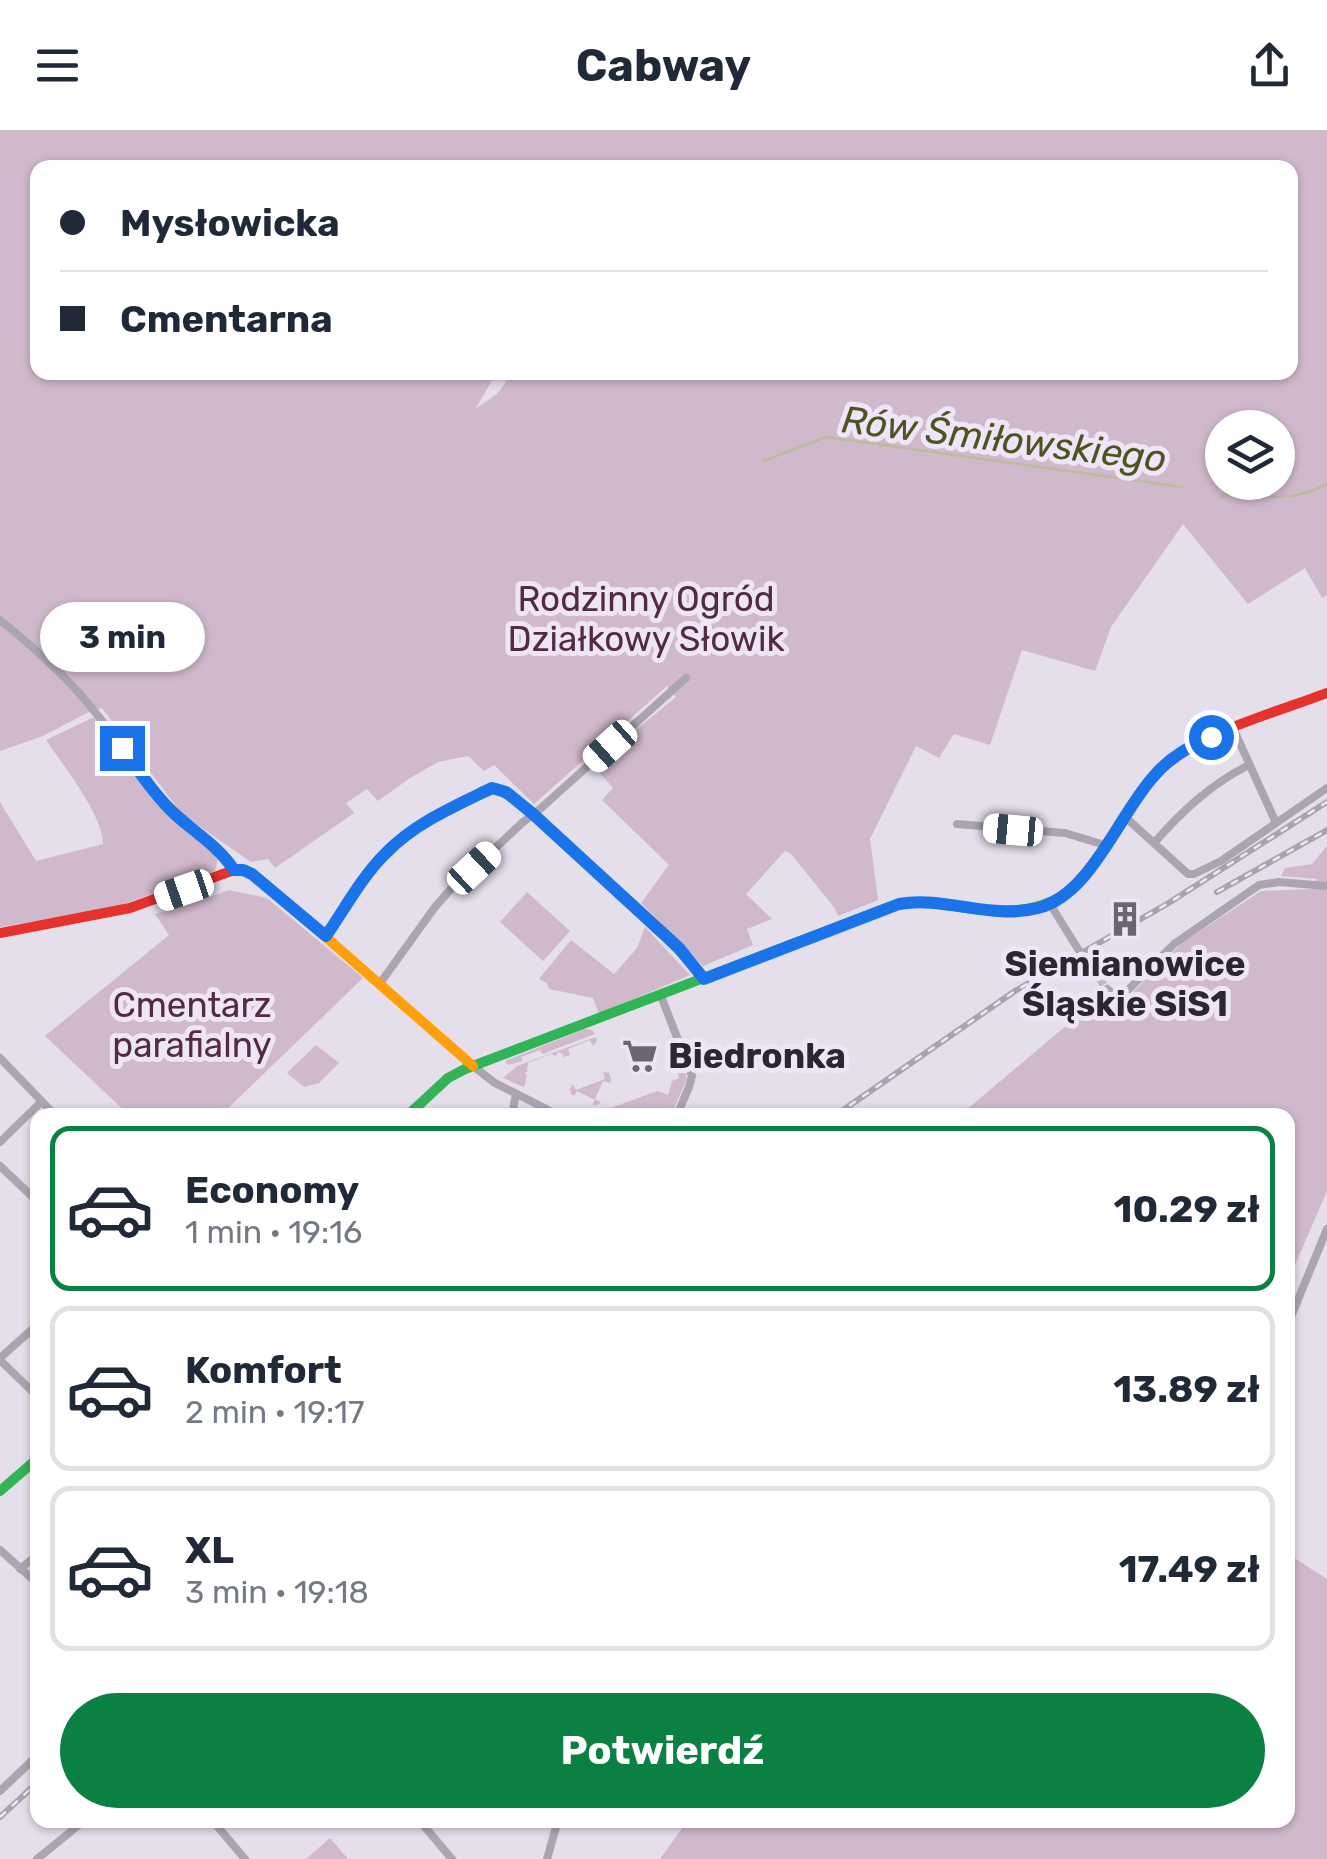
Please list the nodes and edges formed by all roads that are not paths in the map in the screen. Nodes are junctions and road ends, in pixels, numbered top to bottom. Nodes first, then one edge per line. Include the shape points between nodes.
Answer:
1 (0, 620) edge
2 (686, 678) dead end
3 (1327, 693) edge
4 (1233, 728) junction
5 (1249, 764) junction
6 (1327, 788) edge
7 (533, 814) junction
8 (1124, 816) junction
9 (1276, 823) junction
10 (957, 824) dead end
11 (1154, 843) junction
12 (1106, 844) junction
13 (234, 870) junction
14 (1327, 886) edge
15 (1050, 904) junction
16 (0, 933) edge
17 (326, 936) junction
18 (1078, 948) tunnel mouth
19 (704, 979) junction
20 (381, 982) junction
21 (1106, 989) dead end
22 (661, 996) junction
23 (0, 1058) edge
24 (473, 1066) junction
25 (516, 1094) junction
26 (41, 1102) junction
27 (35, 1108) edge
28 (47, 1108) edge
29 (416, 1108) edge
30 (513, 1108) edge
31 (544, 1108) edge
32 (680, 1108) edge
33 (30, 1113) edge
34 (0, 1142) edge
35 (0, 1166) edge
36 (30, 1194) edge
37 (1327, 1229) edge
38 (1295, 1307) edge
39 (30, 1331) edge
40 (0, 1359) edge
41 (30, 1389) edge
42 (30, 1465) edge
43 (0, 1491) edge
44 (0, 1550) edge
45 (30, 1561) edge
46 (20, 1570) junction
47 (30, 1578) edge
48 (30, 1763) edge
49 (0, 1791) edge
50 (75, 1828) edge
51 (219, 1828) edge
52 (426, 1828) edge
53 (556, 1828) edge
54 (37, 1859) edge
55 (245, 1859) edge
56 (452, 1859) edge
57 (547, 1859) edge

1 - 13 street via 57,669 154,791
2 - 7 street
3 - 4 street
4 - 5 street
4 - 8 street via 1170,760
5 - 9 street
5 - 11 street via 1180,813
6 - 9 street
7 - 17 street via 492,788 425,822 377,862
7 - 19 street
7 - 20 street via 442,898
8 - 11 street
8 - 12 street
9 - 11 street via 1194,874
10 - 12 street
12 - 15 street via 1078,883
13 - 16 street via 130,908
13 - 17 street via 252,874
14 - 21 street via 1258,885 1174,944 1124,994
15 - 18 street
15 - 19 street via 1012,910 899,904
17 - 20 street
19 - 22 street
20 - 24 street
22 - 24 street
22 - 32 street via 692,1076
23 - 26 street
24 - 25 street
24 - 29 street via 448,1078
25 - 30 street
25 - 31 street
26 - 27 street
26 - 28 street
33 - 34 street
35 - 36 street
37 - 38 street
39 - 40 street
40 - 41 street
42 - 43 street
44 - 46 street
45 - 46 street
46 - 47 street
48 - 49 street
50 - 54 street
51 - 55 street
52 - 56 street
53 - 57 street

